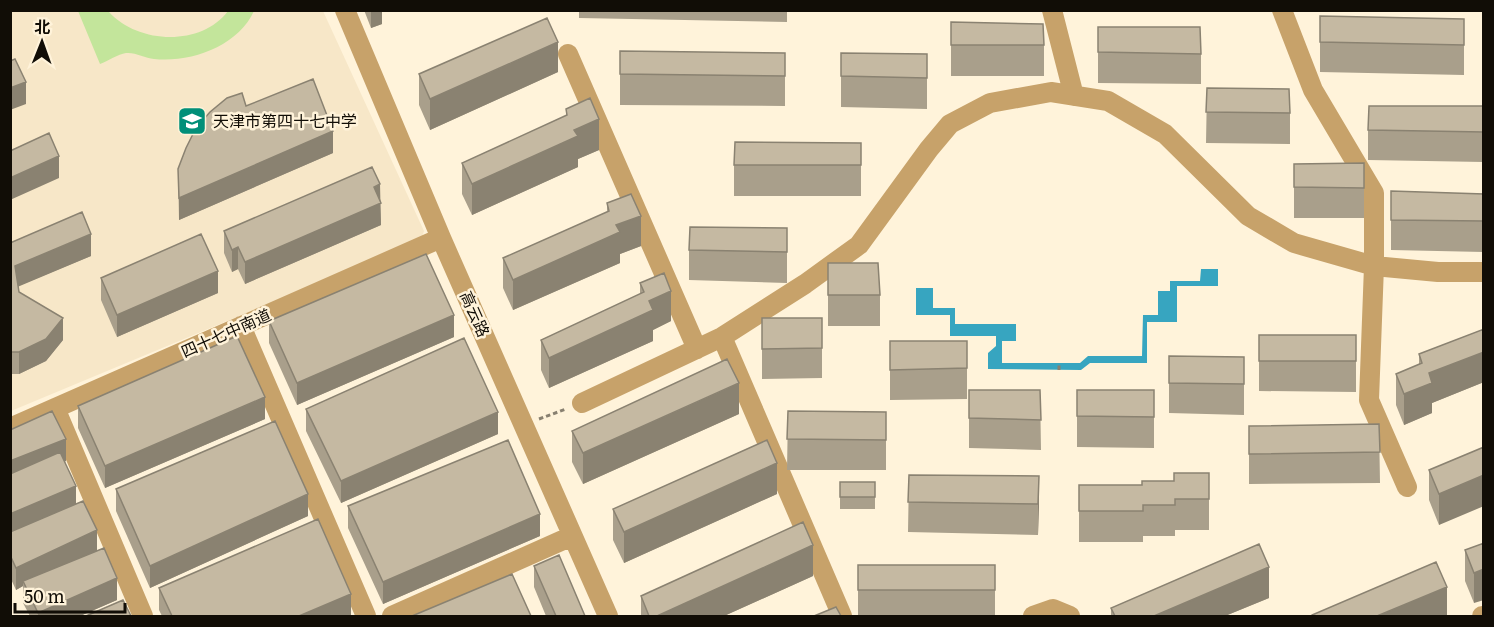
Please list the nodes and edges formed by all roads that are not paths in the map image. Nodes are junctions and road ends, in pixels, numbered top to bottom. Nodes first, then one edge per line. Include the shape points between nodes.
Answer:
1 (345, 10) edge
2 (1052, 10) edge
3 (1282, 10) edge
4 (568, 54) dead end
5 (1074, 96) junction
6 (441, 238) junction
7 (1374, 266) junction
8 (1484, 272) edge
9 (241, 326) junction
10 (722, 337) junction
11 (697, 349) junction
12 (582, 403) road end
13 (56, 408) junction
14 (10, 428) edge
15 (1407, 487) dead end
16 (572, 536) junction
17 (143, 616) edge
18 (366, 616) edge
19 (392, 616) edge
20 (608, 616) edge
21 (842, 616) edge
22 (1033, 616) edge
23 (1070, 616) edge

1 - 6 street, 高云路
2 - 5 street
3 - 7 street via 1312,90 1374,194
4 - 11 street
5 - 7 street via 1108,101 1165,134 1248,216 1294,243
5 - 10 street via 1051,92 990,103 950,124 859,245
6 - 9 street, 四十七中南道
6 - 16 street, 高云路
7 - 8 street
7 - 15 street via 1369,400
9 - 13 street, 四十七中南道
9 - 18 street
10 - 11 street
10 - 21 street
11 - 12 street
13 - 14 street, 四十七中南道
13 - 17 street
16 - 19 street
16 - 20 street, 高云路
22 - 23 street via 1053,609

